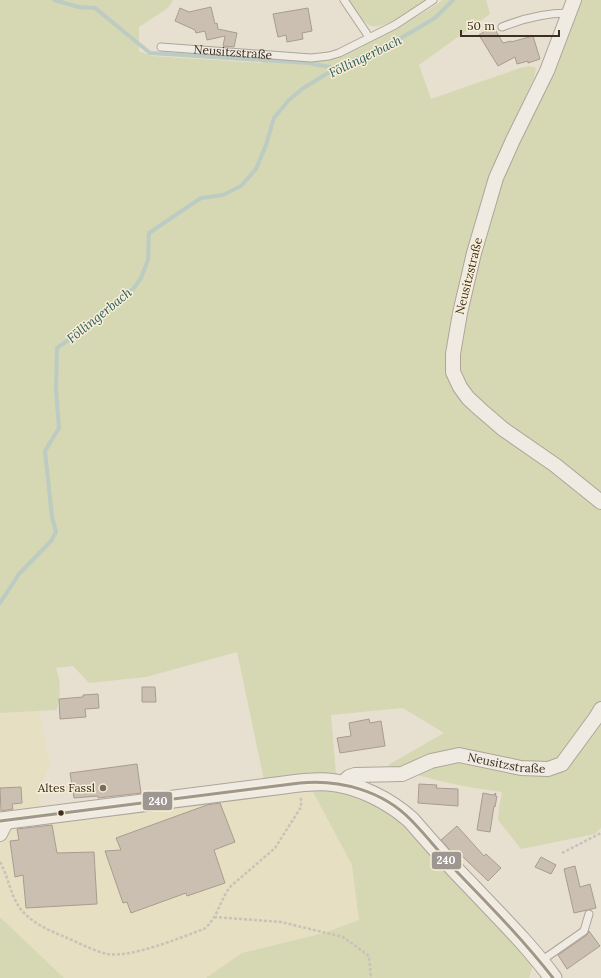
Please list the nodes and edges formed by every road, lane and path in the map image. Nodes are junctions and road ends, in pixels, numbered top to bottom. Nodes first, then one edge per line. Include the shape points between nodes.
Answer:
1 (344, 0) edge
2 (433, 0) edge
3 (574, 0) edge
4 (568, 13) junction
5 (502, 27) dead end
6 (369, 37) junction
7 (161, 47) dead end
8 (601, 502) edge
9 (601, 708) edge
10 (301, 783) junction
11 (342, 784) junction
12 (2, 825) edge
13 (601, 833) edge
14 (562, 853) dead end
15 (0, 862) edge
16 (589, 914) dead end
17 (214, 917) junction
18 (540, 961) junction
19 (371, 978) edge
20 (553, 978) edge

1 - 6 lane
2 - 6 lane, Neusitzstraße via 395,25
3 - 4 street, Neusitzstraße
4 - 5 lane via 549,13
4 - 8 street, Neusitzstraße via 547,71 496,178 460,313 453,354 453,372 468,398 481,410
6 - 7 lane, Neusitzstraße via 339,53 312,58
9 - 11 street, Neusitzstraße via 562,764 548,770 521,768 459,755 430,760 402,774 356,775
10 - 11 street
10 - 12 street via 60,812
10 - 17 path via 301,807 288,828 275,848 227,891
11 - 18 street via 381,799 411,820
13 - 14 path
15 - 17 path via 11,890 25,914 37,924 106,954 119,955 140,951 204,929
16 - 18 lane via 584,931
17 - 19 path via 281,922 343,937 369,956
18 - 20 street

